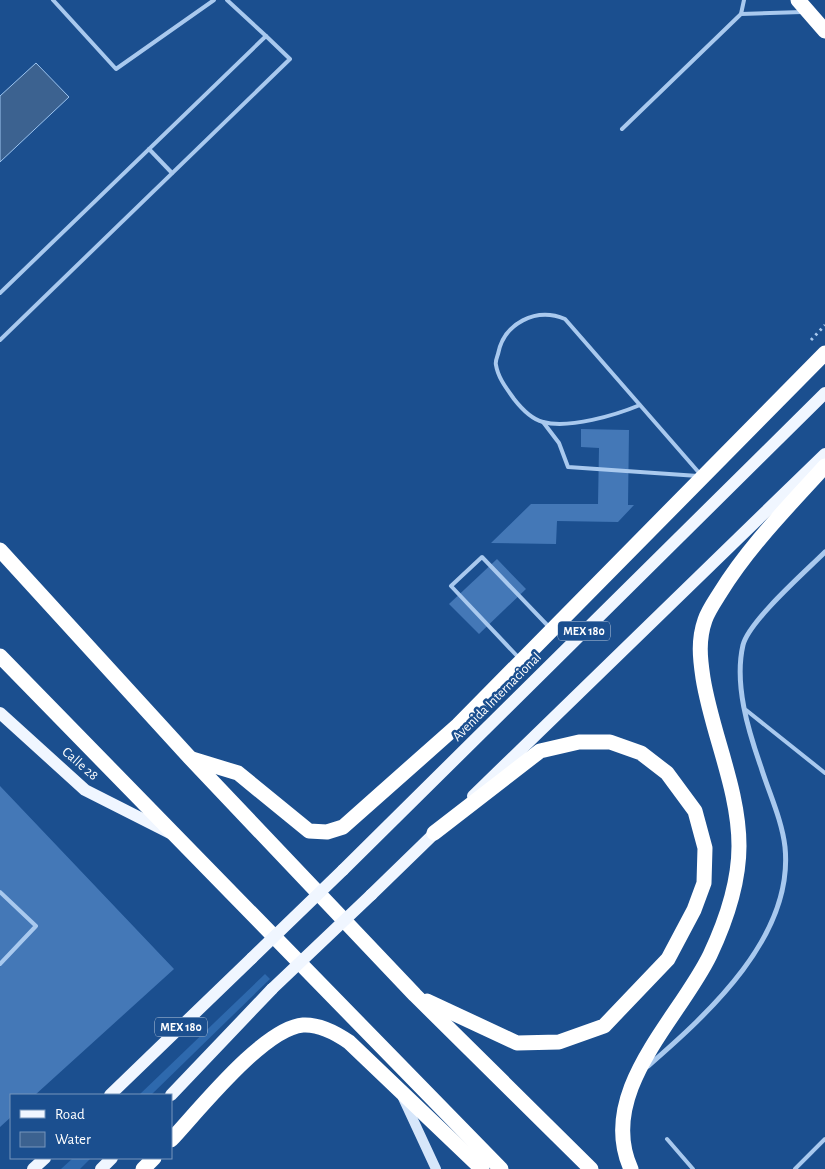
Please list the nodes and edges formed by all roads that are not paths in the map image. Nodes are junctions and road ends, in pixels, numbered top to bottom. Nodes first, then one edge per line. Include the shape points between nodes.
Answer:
1 (53, 0) edge
2 (214, 0) edge
3 (227, 0) edge
4 (744, 0) edge
5 (803, 6) edge
6 (741, 14) junction
7 (825, 31) edge
8 (266, 36) junction
9 (622, 129) dead end
10 (149, 149) junction
11 (172, 173) junction
12 (0, 293) edge
13 (0, 340) edge
14 (825, 353) edge
15 (825, 393) edge
16 (640, 405) junction
17 (543, 422) junction
18 (825, 454) edge
19 (825, 466) edge
20 (703, 477) junction
21 (0, 550) edge
22 (825, 552) edge
23 (552, 630) junction
24 (0, 656) edge
25 (521, 660) junction
26 (746, 710) junction
27 (0, 713) edge
28 (191, 759) junction
29 (825, 773) edge
30 (434, 833) junction
31 (177, 837) junction
32 (0, 892) edge
33 (0, 964) edge
34 (415, 995) junction
35 (634, 1077) junction
36 (400, 1090) junction
37 (111, 1094) edge
38 (172, 1094) edge
39 (172, 1139) edge
40 (667, 1139) dead end
41 (825, 1139) edge
42 (44, 1159) edge
43 (111, 1159) edge
44 (153, 1159) edge
45 (33, 1169) edge
46 (101, 1169) edge
47 (144, 1169) edge
48 (436, 1169) edge
49 (482, 1169) edge
50 (501, 1169) edge
51 (591, 1169) edge
52 (631, 1169) edge
53 (693, 1169) edge
54 (795, 1169) edge

1 - 2 lane via 116,70
3 - 8 lane
4 - 6 lane
5 - 6 lane
5 - 7 highway
6 - 9 lane
8 - 10 lane
8 - 11 lane via 290,58
10 - 11 lane
10 - 12 lane
11 - 13 lane
14 - 20 highway
15 - 37 main road, Avenida Internacional / MEX 180, bridge via 343,870
16 - 17 lane via 588,420
16 - 17 lane via 565,319 552,314 533,316 518,322 500,341 496,364 503,384 522,410
16 - 20 lane
17 - 20 lane via 559,443 568,468
18 - 30 main road, MEX 180
19 - 35 highway via 739,563 705,619 699,647 707,705 734,806 739,845 737,878 710,956
20 - 23 highway
21 - 28 highway
22 - 26 street via 754,625 743,644 740,684
23 - 25 highway
23 - 25 lane via 482,557 451,586
24 - 31 highway
25 - 28 highway via 422,757 343,827 327,832 309,831 238,773
26 - 29 lane
26 - 35 street via 785,846 783,886 758,947 735,980 682,1036
27 - 31 main road, Calle 28 via 86,790
28 - 34 highway
30 - 34 highway via 540,751 579,742 610,742 641,753 667,773 687,799 695,811 705,848 704,883 694,910 668,959 604,1026 559,1042 517,1043
30 - 38 main road, MEX 180, bridge via 272,989
31 - 50 highway
32 - 33 lane via 36,926
34 - 51 highway
35 - 52 highway via 622,1116 622,1140
36 - 39 highway via 349,1042 314,1025 302,1025 286,1029 260,1046
36 - 48 main road
36 - 49 highway
40 - 53 lane
41 - 54 lane
42 - 45 main road
43 - 46 main road
44 - 47 highway

